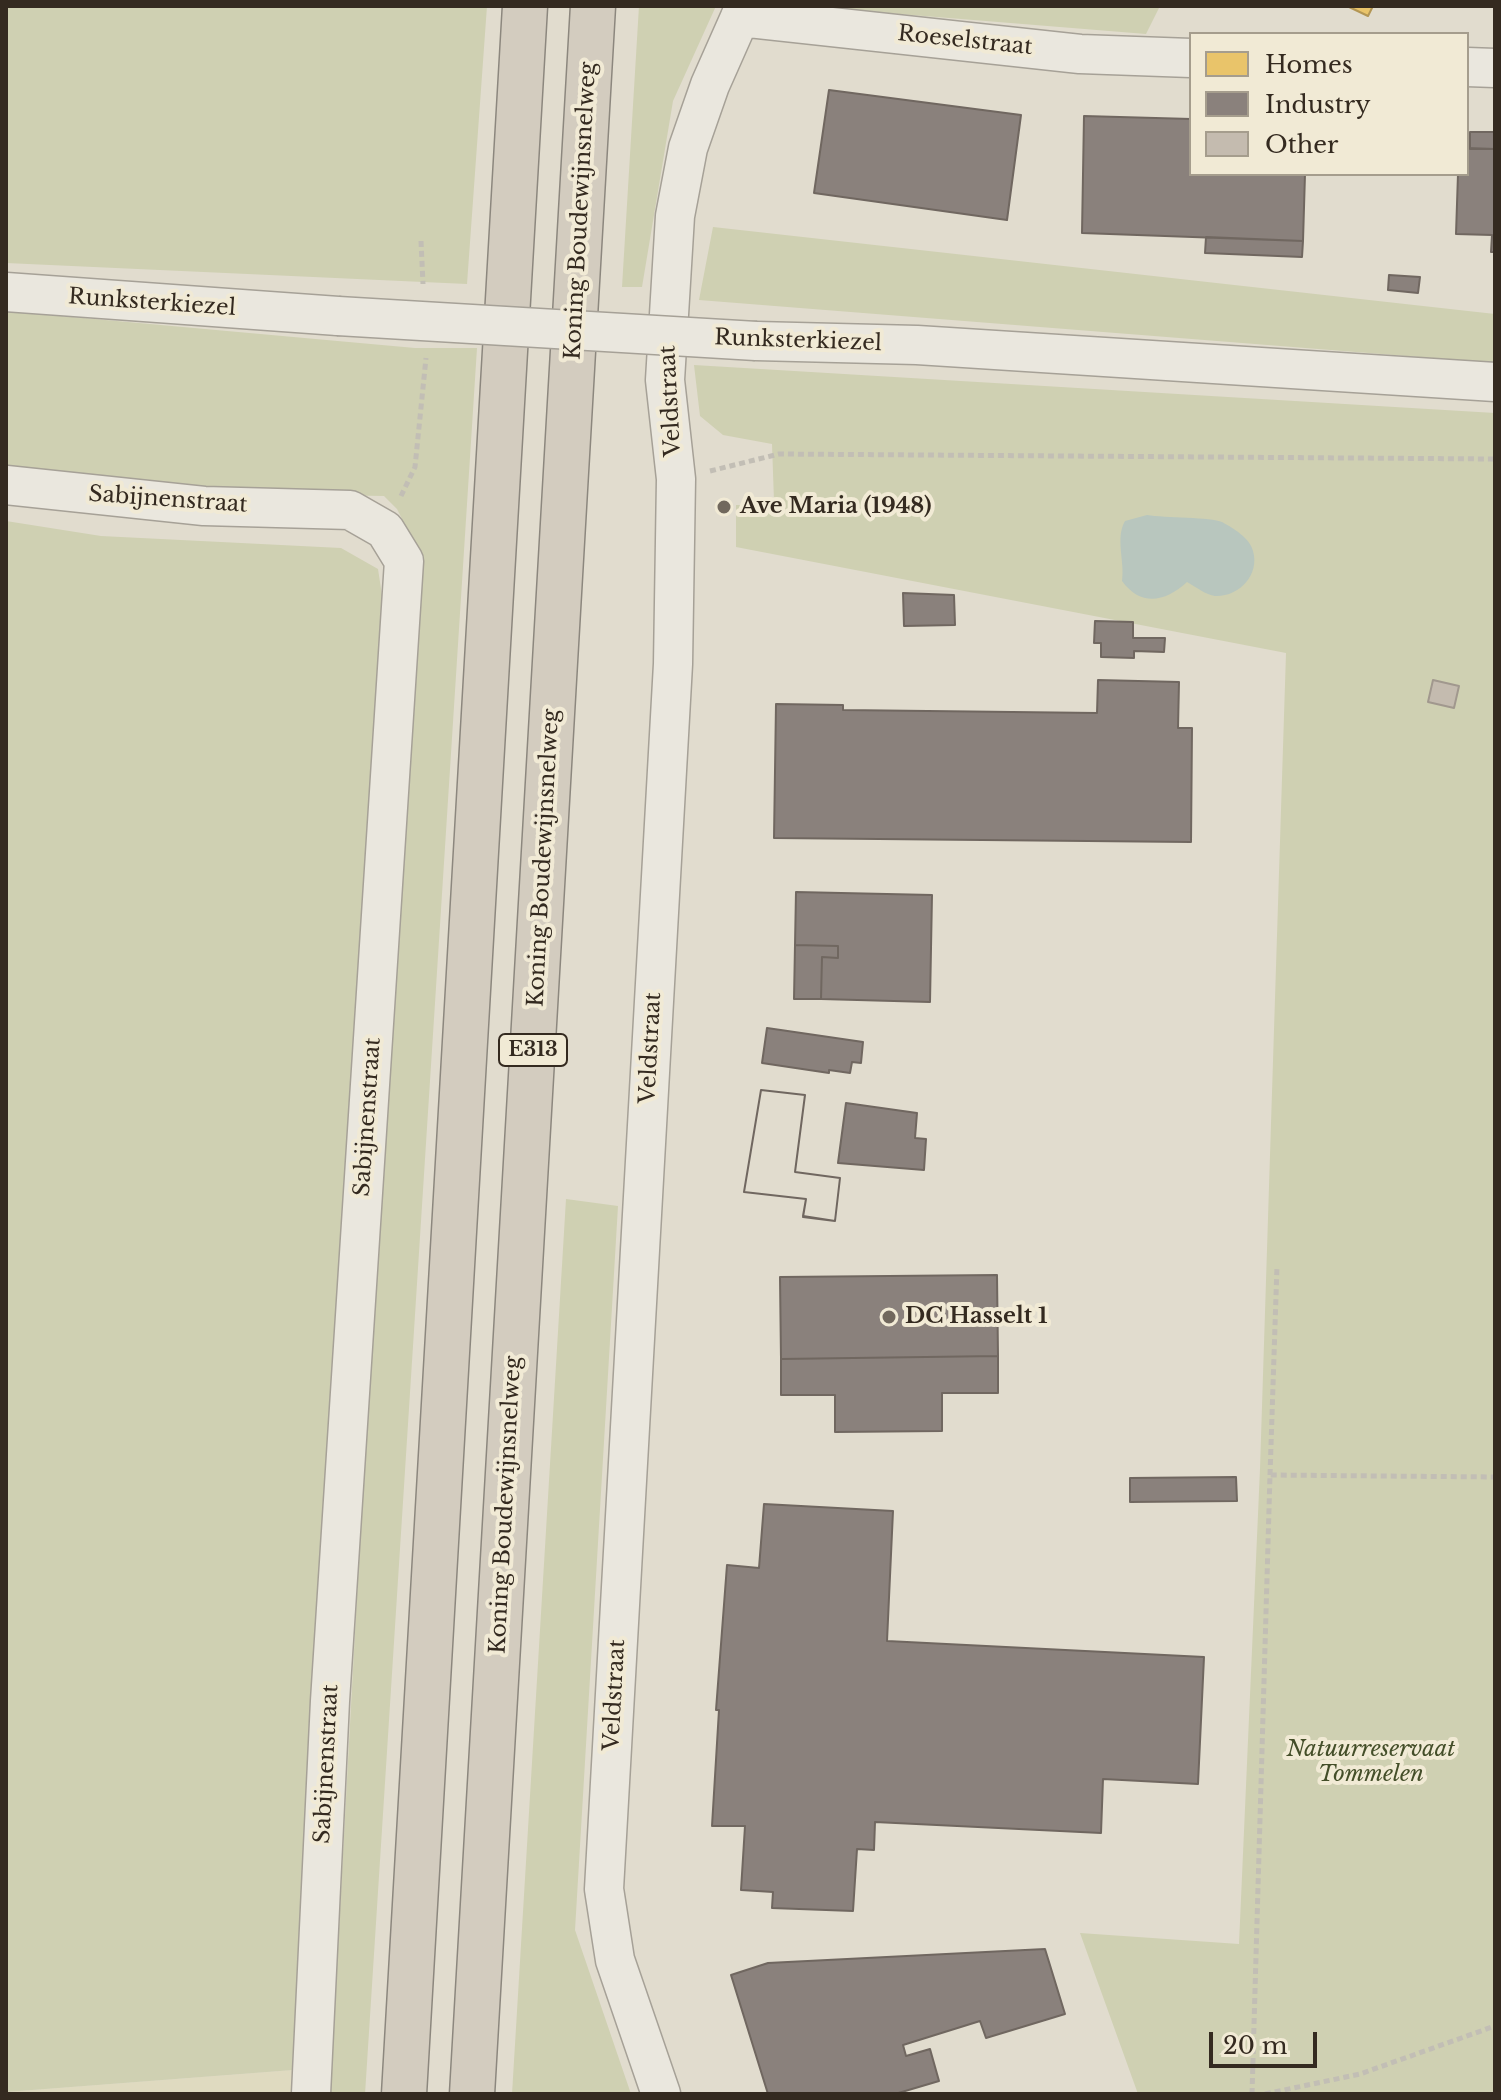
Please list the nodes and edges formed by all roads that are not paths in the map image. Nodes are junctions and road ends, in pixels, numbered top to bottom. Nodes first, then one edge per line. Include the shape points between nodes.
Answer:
1 (525, 6) edge
2 (593, 6) edge
3 (743, 11) edge
4 (1189, 58) edge
5 (1469, 67) edge
6 (1495, 68) edge
7 (6, 292) edge
8 (1495, 382) edge
9 (6, 485) edge
10 (311, 2094) edge
11 (404, 2094) edge
12 (472, 2094) edge
13 (661, 2094) edge

1 - 11 highway
2 - 12 highway, Koning Boudewijnsnelweg / E313
3 - 4 street, Roeselstraat via 1080,54
3 - 13 street, Veldstraat via 688,148 675,216 665,380 676,479 673,664 604,1889 615,1960
5 - 6 street
7 - 8 street, Runksterkiezel, bridge
9 - 10 street, Sabijnenstraat via 204,506 350,510 385,530 404,561 330,1701

